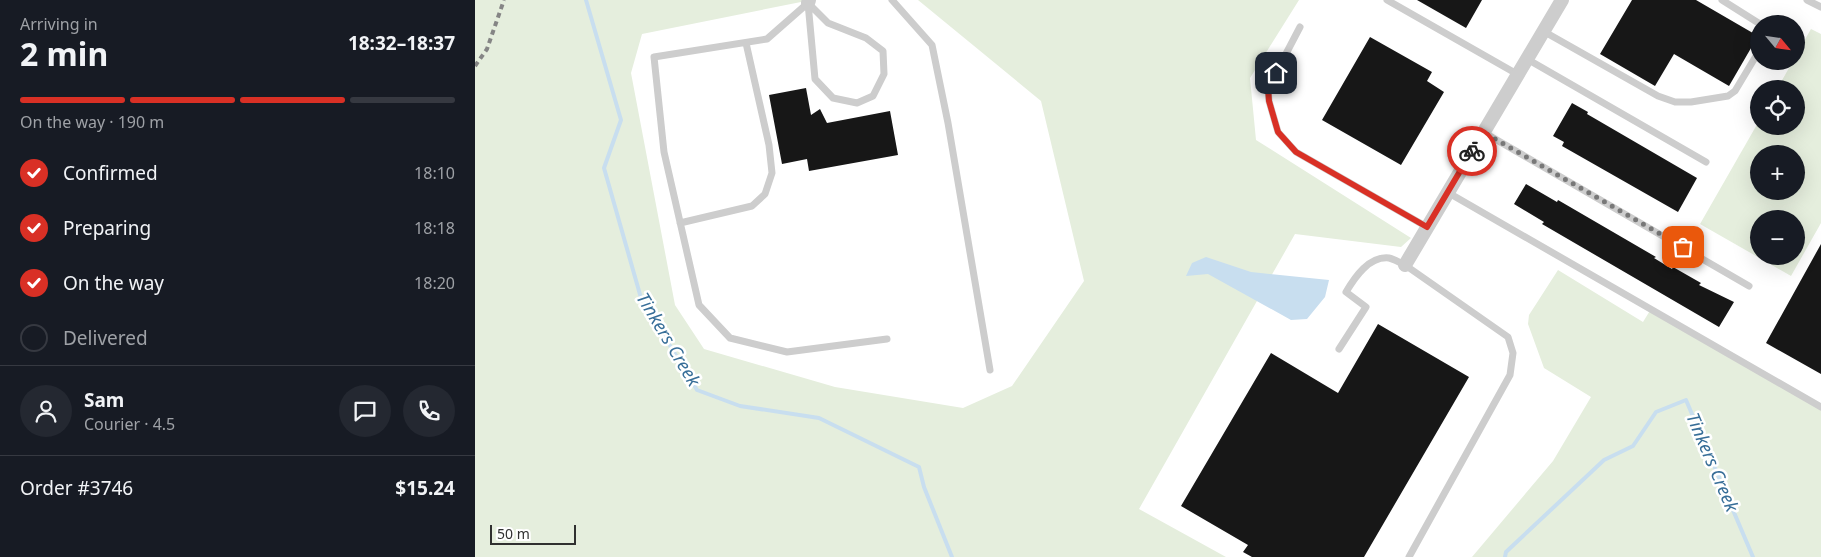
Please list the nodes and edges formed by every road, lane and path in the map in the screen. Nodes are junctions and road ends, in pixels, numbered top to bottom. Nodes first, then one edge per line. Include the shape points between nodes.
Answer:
1 (892, 0) edge
2 (1387, 0) edge
3 (1562, 0) edge
4 (1722, 0) edge
5 (1807, 0) edge
6 (808, 1) edge
7 (1821, 7) edge
8 (1750, 18) edge
9 (1300, 27) dead end
10 (1543, 31) junction
11 (745, 42) junction
12 (1527, 59) junction
13 (1750, 66) edge
14 (1517, 74) junction
15 (1483, 132) junction
16 (1706, 162) dead end
17 (1447, 192) junction
18 (680, 223) junction
19 (1427, 227) junction
20 (1405, 264) junction
21 (1749, 286) dead end
22 (887, 339) dead end
23 (1339, 349) dead end
24 (990, 370) dead end
25 (1821, 407) edge
26 (1409, 557) edge

1 - 24 lane via 932,45
2 - 14 lane
3 - 10 street
4 - 8 lane
5 - 7 lane
6 - 6 lane via 815,79 833,98 857,103 873,96 884,74 883,51 866,38 828,23
6 - 11 lane via 767,39
9 - 19 lane via 1268,88 1278,132 1296,152
10 - 12 street
10 - 13 lane via 1658,96 1675,102 1728,96 1735,91
11 - 18 lane via 769,145 772,173 765,194 753,206
11 - 18 lane via 654,57 663,152
12 - 14 street
12 - 16 lane
14 - 15 street
15 - 17 street
15 - 21 lane
17 - 19 street
17 - 25 lane
18 - 22 lane via 699,305 730,338 787,352
19 - 20 street
20 - 23 lane via 1389,258 1375,261 1356,274 1346,292 1366,307
20 - 26 lane via 1508,337 1513,353 1510,375

